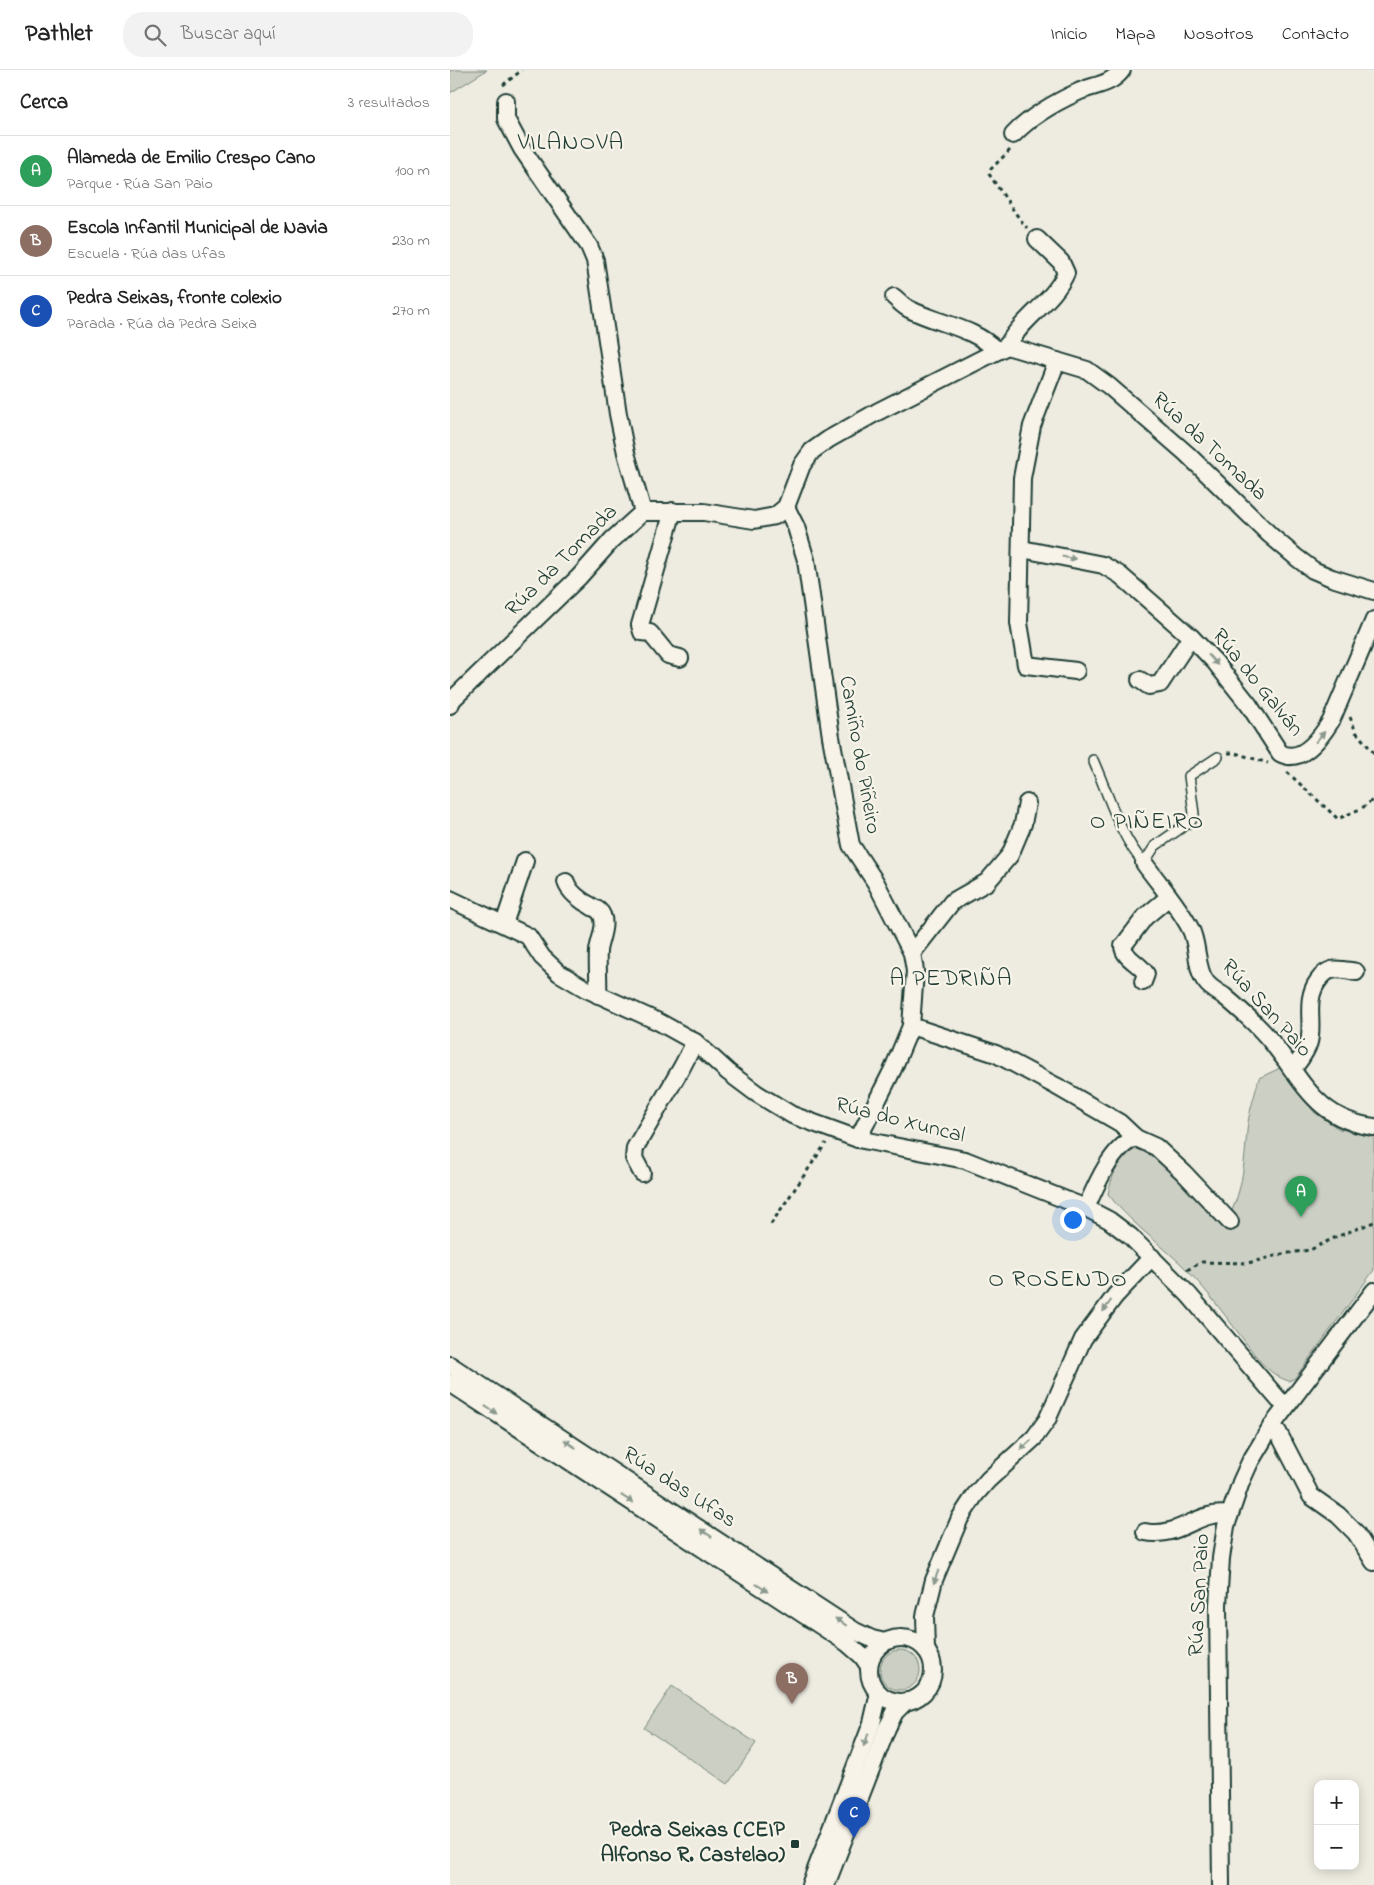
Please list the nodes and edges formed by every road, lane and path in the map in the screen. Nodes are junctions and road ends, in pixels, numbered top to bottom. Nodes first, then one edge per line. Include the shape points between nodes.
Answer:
1 (1122, 70) edge
2 (506, 101) dead end
3 (1013, 135) joint
4 (1037, 239) joint
5 (894, 297) dead end
6 (1002, 349) junction
7 (1057, 361) junction
8 (786, 507) junction
9 (673, 511) junction
10 (643, 512) junction
11 (1022, 549) junction
12 (1374, 591) edge
13 (1374, 620) edge
14 (1191, 637) junction
15 (680, 658) dead end
16 (1076, 671) dead end
17 (1140, 680) dead end
18 (453, 695) edge
19 (1351, 713) dead end
20 (1374, 753) edge
21 (1218, 757) joint
22 (1093, 760) dead end
23 (1272, 764) dead end
24 (1284, 770) dead end
25 (1374, 799) edge
26 (1027, 803) dead end
27 (525, 861) dead end
28 (1144, 863) junction
29 (566, 882) dead end
30 (1169, 897) junction
31 (450, 899) edge
32 (504, 924) junction
33 (912, 953) junction
34 (1356, 972) dead end
35 (1142, 982) dead end
36 (598, 995) junction
37 (911, 1026) junction
38 (695, 1042) junction
39 (1293, 1069) junction
40 (1374, 1127) edge
41 (835, 1130) junction
42 (1136, 1138) junction
43 (858, 1139) junction
44 (642, 1173) dead end
45 (1086, 1208) junction
46 (1230, 1222) dead end
47 (1374, 1222) edge
48 (770, 1224) dead end
49 (1152, 1257) junction
50 (1186, 1270) dead end
51 (1374, 1291) edge
52 (450, 1365) edge
53 (450, 1383) edge
54 (1287, 1405) junction
55 (1271, 1427) junction
56 (1229, 1515) junction
57 (1145, 1532) dead end
58 (1374, 1562) edge
59 (925, 1616) junction
60 (893, 1640) junction
61 (926, 1650) junction
62 (869, 1666) junction
63 (878, 1693) junction
64 (906, 1701) junction
65 (810, 1885) edge
66 (826, 1885) edge
67 (1221, 1885) edge

1 - 3 street via 1106,84 1084,90 1052,107
2 - 10 street via 506,119 522,149 589,246 595,260 618,414
3 - 4 path via 1010,152 989,174
4 - 6 street via 1061,262 1066,273 1061,284
5 - 6 street, Rúa da Tomada via 908,309 948,323
6 - 7 street, Rúa da Tomada
6 - 8 street via 828,439 812,451 802,465
7 - 11 street via 1032,426 1022,478
7 - 12 street, Rúa da Tomada via 1087,370 1109,386 1188,454 1270,535 1313,570
8 - 9 street, Rúa da Tomada via 775,516 754,520
8 - 33 street, Camiño do Piñeiro via 806,560 829,728 851,845 876,883
9 - 10 street, Rúa da Tomada
9 - 15 street via 640,625 642,632 650,633 668,655
10 - 18 street, Rúa da Tomada
11 -> 14 street, Rúa do Galván via 1112,569
11 - 16 street via 1019,623 1026,665
14 -> 13 street, Rúa do Galván via 1239,691 1280,753 1292,756 1307,750 1327,727
14 - 17 street via 1160,684 1150,686
19 - 20 path via 1350,720 1356,732
21 - 23 path via 1235,753
21 - 28 lane via 1189,776 1194,814 1191,821 1155,846
22 - 28 lane via 1136,855
24 - 25 path via 1338,819
26 - 33 street via 1023,824 1010,856 987,882 952,902
27 - 32 street
28 - 30 street, Rúa San Paio
29 - 36 street via 575,895 602,915 604,933 598,949
30 - 35 street via 1145,917 1123,946 1146,974
30 - 39 street, Rúa San Paio via 1191,929 1198,949 1198,964 1206,982 1262,1031
31 - 32 street, Rúa do Xuncal
32 - 36 street, Rúa do Xuncal via 528,936 550,966
33 - 37 street, Camiño do Piñeiro via 915,972
34 - 39 street via 1335,969 1324,973 1313,988 1309,1041
36 - 38 street, Rúa do Xuncal
37 - 42 street via 996,1054 1120,1123
37 - 43 street, Camiño do Piñeiro
38 - 41 street, Rúa do Xuncal via 756,1094 792,1115
38 - 44 street via 635,1148 634,1158
39 - 40 street, Rúa San Paio via 1312,1095 1330,1112 1359,1125
41 - 43 street, Rúa do Xuncal
41 - 48 path
42 - 45 street via 1126,1141 1117,1152
42 - 46 street via 1156,1148 1177,1166
43 - 45 street, Rúa do Xuncal via 965,1160
45 - 49 street, Rúa do Xuncal via 1109,1220
47 - 50 path via 1310,1250 1248,1263 1202,1262
49 - 54 street, Rúa do Xuncal via 1212,1320 1279,1400
49 -> 59 street via 1115,1296 1083,1339 1047,1420 1034,1438 988,1480 960,1518 934,1580
51 - 54 street, Rúa San Paio
60 -> 52 street, Rúa das Ufas via 872,1639 855,1631
53 -> 62 street, Rúa das Ufas via 847,1643
54 - 55 street, Rúa San Paio
55 - 56 street, Rúa San Paio via 1250,1462
55 - 58 street via 1278,1432 1311,1496 1350,1527
56 - 57 street via 1215,1514 1164,1534
56 - 67 street, Rúa San Paio via 1223,1541 1218,1605
59 - 60 street
59 - 61 street
60 - 61 street via 910,1639
60 - 62 street via 877,1648
61 - 64 street via 932,1665 931,1681 916,1698
62 - 63 street via 869,1676
63 - 64 street via 896,1702
63 -> 65 street via 872,1723
64 - 66 street via 895,1712 887,1728

